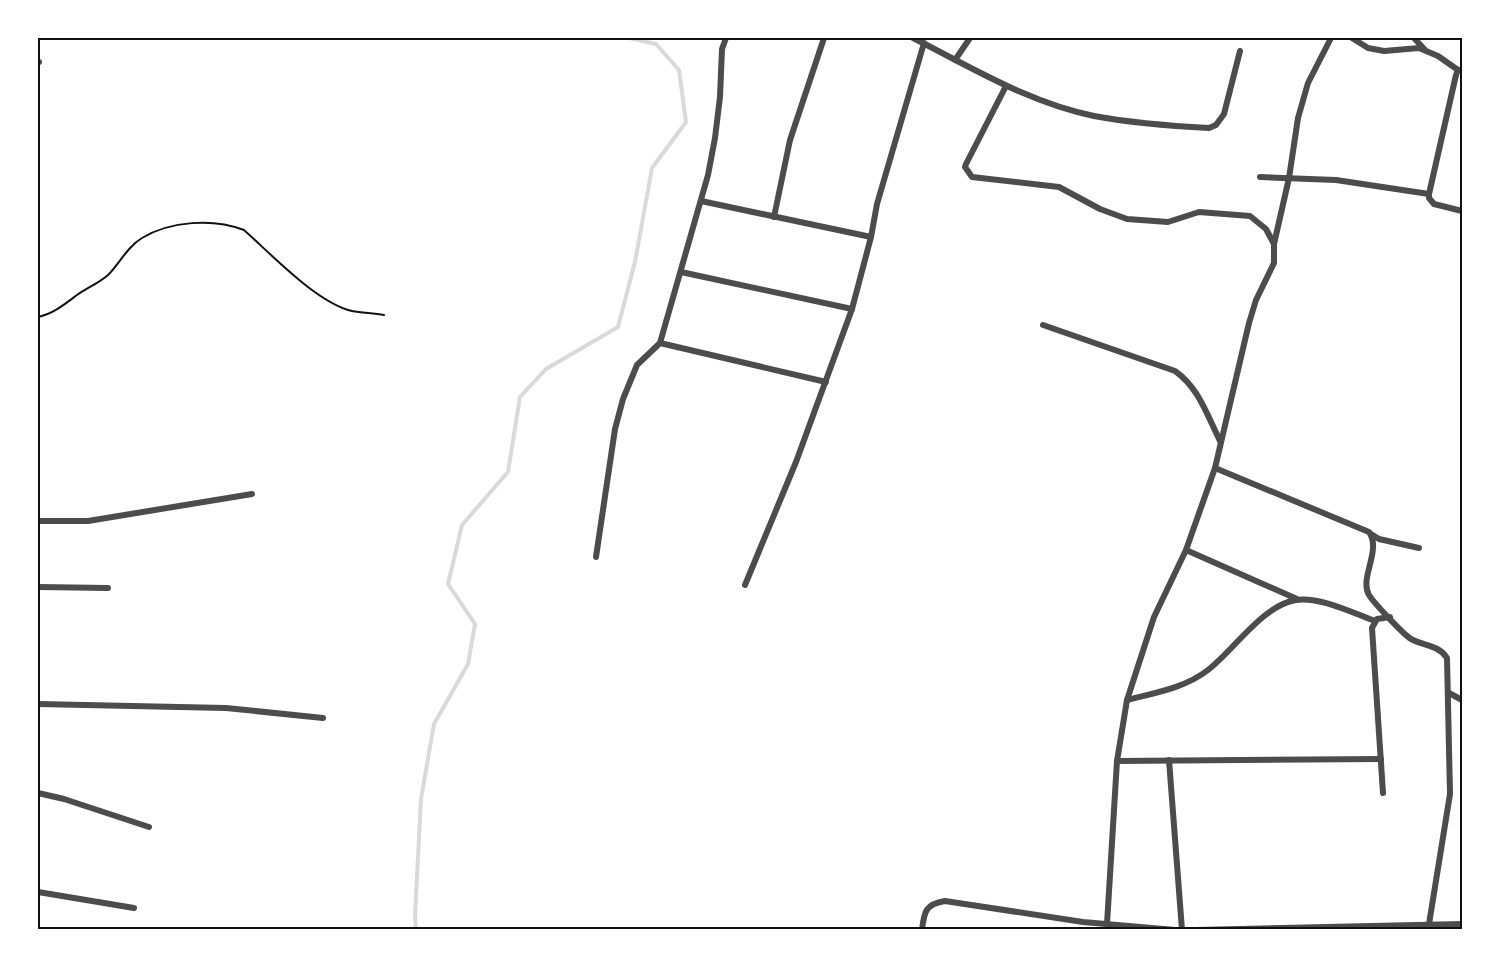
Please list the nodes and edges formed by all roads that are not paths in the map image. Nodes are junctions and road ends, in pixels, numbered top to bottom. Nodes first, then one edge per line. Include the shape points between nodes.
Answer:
1 (726, 38) edge
2 (824, 38) edge
3 (913, 38) edge
4 (970, 38) edge
5 (1331, 38) edge
6 (1352, 38) edge
7 (1414, 38) edge
8 (924, 43) junction
9 (1426, 50) junction
10 (1240, 51) dead end
11 (954, 60) junction
12 (1460, 70) edge
13 (1006, 86) junction
14 (1260, 177) dead end
15 (1289, 178) junction
16 (1429, 194) junction
17 (701, 201) junction
18 (1462, 211) edge
19 (774, 217) junction
20 (871, 237) junction
21 (1274, 244) junction
22 (681, 272) junction
23 (852, 309) junction
24 (1043, 325) dead end
25 (660, 343) junction
26 (826, 382) junction
27 (1220, 442) junction
28 (1215, 468) junction
29 (252, 494) dead end
30 (38, 521) edge
31 (1369, 532) junction
32 (1419, 548) dead end
33 (1186, 550) junction
34 (596, 557) dead end
35 (745, 585) dead end
36 (38, 587) edge
37 (108, 588) dead end
38 (1298, 599) junction
39 (1390, 617) junction
40 (1375, 621) junction
41 (1449, 693) junction
42 (1127, 700) junction
43 (1462, 700) edge
44 (38, 704) edge
45 (323, 718) dead end
46 (1169, 759) junction
47 (1382, 759) junction
48 (1117, 761) junction
49 (38, 793) edge
50 (1383, 793) dead end
51 (149, 827) dead end
52 (38, 892) edge
53 (134, 908) dead end
54 (1107, 924) junction
55 (1429, 924) junction
56 (1462, 924) edge
57 (1133, 928) edge
58 (1288, 928) edge
59 (922, 930) edge
60 (1174, 930) edge
61 (1182, 930) edge
62 (1196, 930) edge

1 - 17 street via 715,138
2 - 19 street via 790,140
3 - 8 street
4 - 11 street
5 - 15 street via 1304,95
6 - 9 street via 1368,48 1384,51
7 - 9 street
8 - 11 street
8 - 20 street
9 - 12 street
10 - 13 street via 1224,114 1209,128 1093,116
11 - 13 street
12 - 16 street
13 - 21 street via 966,164 972,177 1059,187 1127,219 1168,222 1199,212 1250,216 1266,229
14 - 15 street
15 - 16 street via 1336,180
15 - 21 street
16 - 18 street via 1434,204
17 - 19 street
17 - 22 street
19 - 20 street
20 - 23 street
21 - 27 street via 1274,262 1249,323
22 - 23 street
22 - 25 street
23 - 26 street
24 - 27 street via 1175,371 1198,394
25 - 26 street
25 - 34 street via 637,365 623,399
26 - 35 street
27 - 28 street
28 - 31 street
28 - 33 street
29 - 30 street via 88,521
31 - 32 street via 1379,539
31 - 39 street via 1373,546 1367,591
33 - 38 street
33 - 42 street via 1154,617
36 - 37 street
38 - 40 street
38 - 42 street via 1267,614 1208,671 1193,680
39 - 40 street
39 - 41 street via 1411,638 1444,653 1449,663
40 - 47 street via 1372,628
41 - 43 street
41 - 55 street via 1450,794
42 - 48 street
44 - 45 street via 226,708
46 - 47 street
46 - 48 street
46 - 61 street
47 - 50 street
48 - 54 street
49 - 51 street
52 - 53 street
54 - 57 street
54 - 59 street via 945,901 934,903 927,910
55 - 56 street
55 - 58 street
57 - 60 street
58 - 62 street

